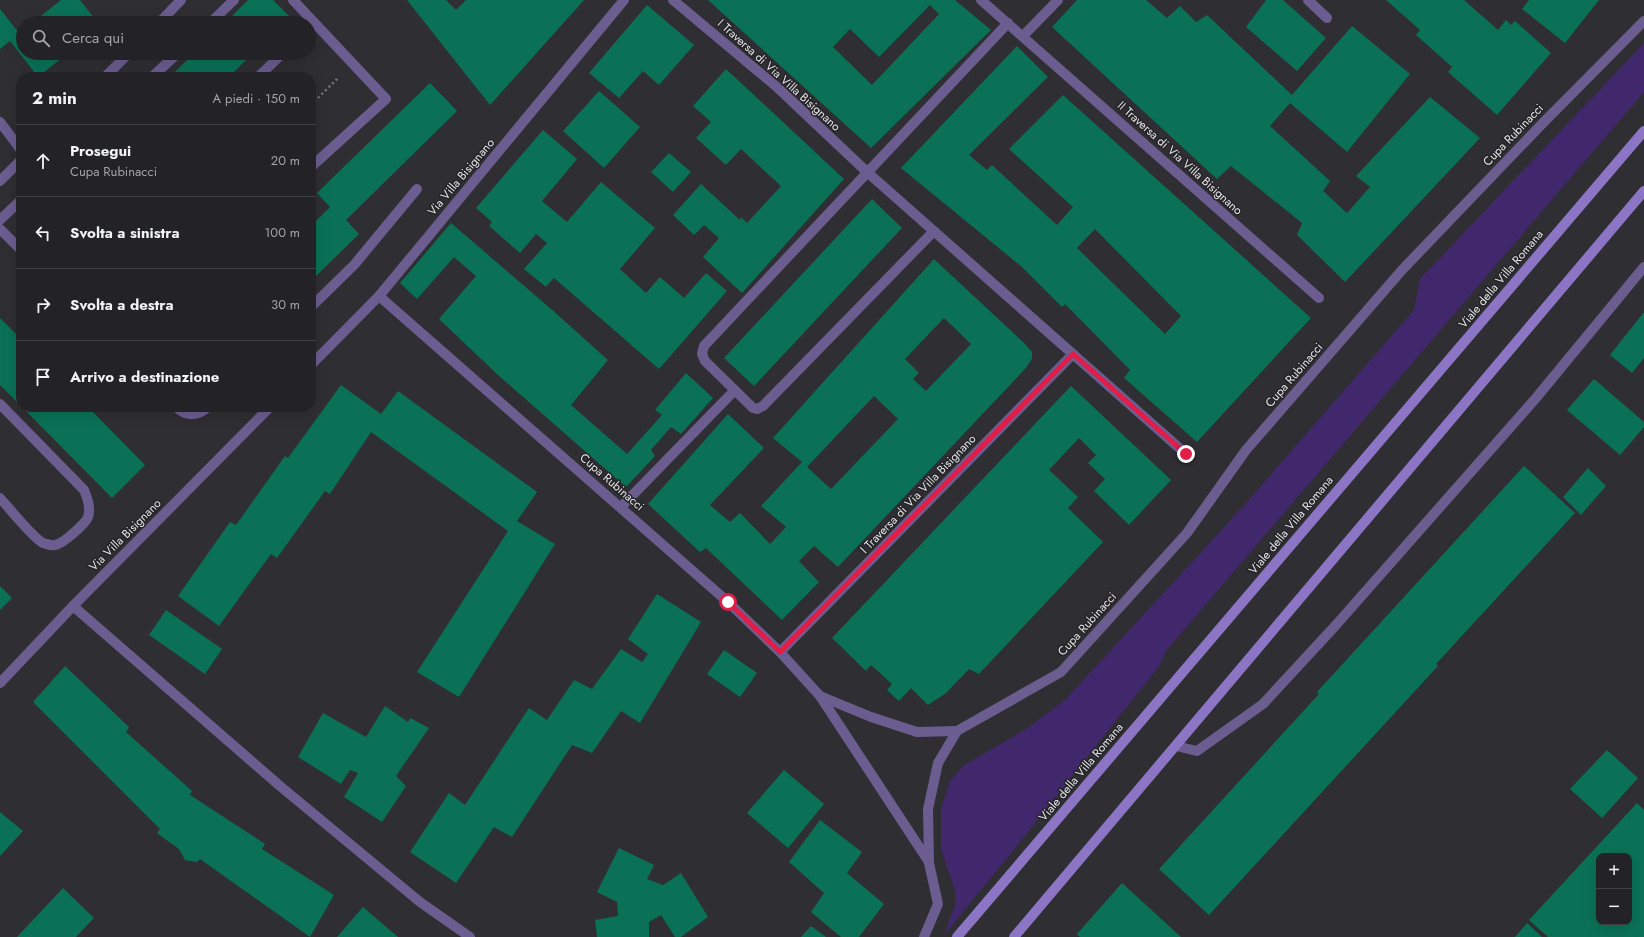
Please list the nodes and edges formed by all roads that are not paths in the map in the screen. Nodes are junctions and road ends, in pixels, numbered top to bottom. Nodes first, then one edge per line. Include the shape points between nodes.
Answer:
1 (181, 0) edge
2 (234, 0) edge
3 (293, 0) edge
4 (624, 0) edge
5 (673, 0) edge
6 (981, 0) edge
7 (1058, 0) edge
8 (1308, 0) edge
9 (166, 16) edge
10 (217, 16) edge
11 (305, 16) edge
12 (1327, 18) dead end
13 (1644, 21) edge
14 (1008, 23) junction
15 (316, 29) edge
16 (1023, 36) junction
17 (122, 60) edge
18 (170, 60) edge
19 (276, 60) edge
20 (110, 72) edge
21 (157, 72) edge
22 (263, 72) edge
23 (0, 122) edge
24 (1644, 131) edge
25 (16, 143) edge
26 (316, 162) edge
27 (16, 165) edge
28 (867, 172) junction
29 (0, 181) edge
30 (417, 189) dead end
31 (1644, 191) edge
32 (16, 205) edge
33 (0, 220) edge
34 (0, 229) edge
35 (934, 231) junction
36 (16, 245) edge
37 (1644, 267) edge
38 (379, 296) junction
39 (1319, 298) dead end
40 (316, 302) edge
41 (1073, 354) junction
42 (316, 360) edge
43 (734, 391) junction
44 (0, 404) edge
45 (181, 412) edge
46 (201, 412) edge
47 (265, 412) edge
48 (1186, 454) dead end
49 (0, 498) edge
50 (621, 507) junction
51 (73, 606) junction
52 (780, 652) junction
53 (0, 683) edge
54 (820, 696) junction
55 (957, 731) junction
56 (1176, 746) junction
57 (929, 863) junction
58 (470, 937) edge
59 (924, 937) edge
60 (957, 937) edge
61 (1014, 937) edge

1 - 9 street
2 - 10 street
3 - 11 street
4 - 38 street, Via Villa Bisignano
5 - 28 street, I Traversa di Via Villa Bisignano via 778,88
6 - 14 street, II Traversa di Via Villa Bisignano
7 - 16 street
8 - 12 street
13 - 55 street, Cupa Rubinacci via 1541,124 1402,270 1246,450 1187,533 1061,672
14 - 16 street, II Traversa di Via Villa Bisignano
14 - 28 street
15 - 26 street via 353,62 386,100
16 - 39 street, II Traversa di Via Villa Bisignano
17 - 20 street
18 - 21 street
19 - 22 street
23 - 25 street
24 - 60 main road, Viale della Villa Romana
27 - 29 street
28 - 35 street, I Traversa di Via Villa Bisignano
28 - 43 street via 704,346 702,354 705,361
30 - 40 street via 354,265
31 - 56 main road
32 - 33 street
34 - 36 street
35 - 41 street, I Traversa di Via Villa Bisignano
35 - 43 street via 763,406 753,408
37 - 56 street via 1530,404 1336,625 1263,704 1197,751
38 - 42 street, Via Villa Bisignano
38 - 50 street, Cupa Rubinacci
41 - 48 street, I Traversa di Via Villa Bisignano
41 - 52 street, I Traversa di Via Villa Bisignano
43 - 50 street
44 - 49 street via 84,490 88,497 89,509 85,523 61,543 50,545 39,540
45 - 46 street
47 - 51 street, Via Villa Bisignano
50 - 52 street, Cupa Rubinacci via 749,621
51 - 53 street, Via Villa Bisignano
51 - 58 street via 280,786 420,902
52 - 54 street, Cupa Rubinacci
54 - 55 street, Cupa Rubinacci via 916,732
54 - 57 street, Cupa Rubinacci
55 - 57 street, Cupa Rubinacci via 938,763 928,809
56 - 61 main road
57 - 59 street, Cupa Rubinacci via 938,904

